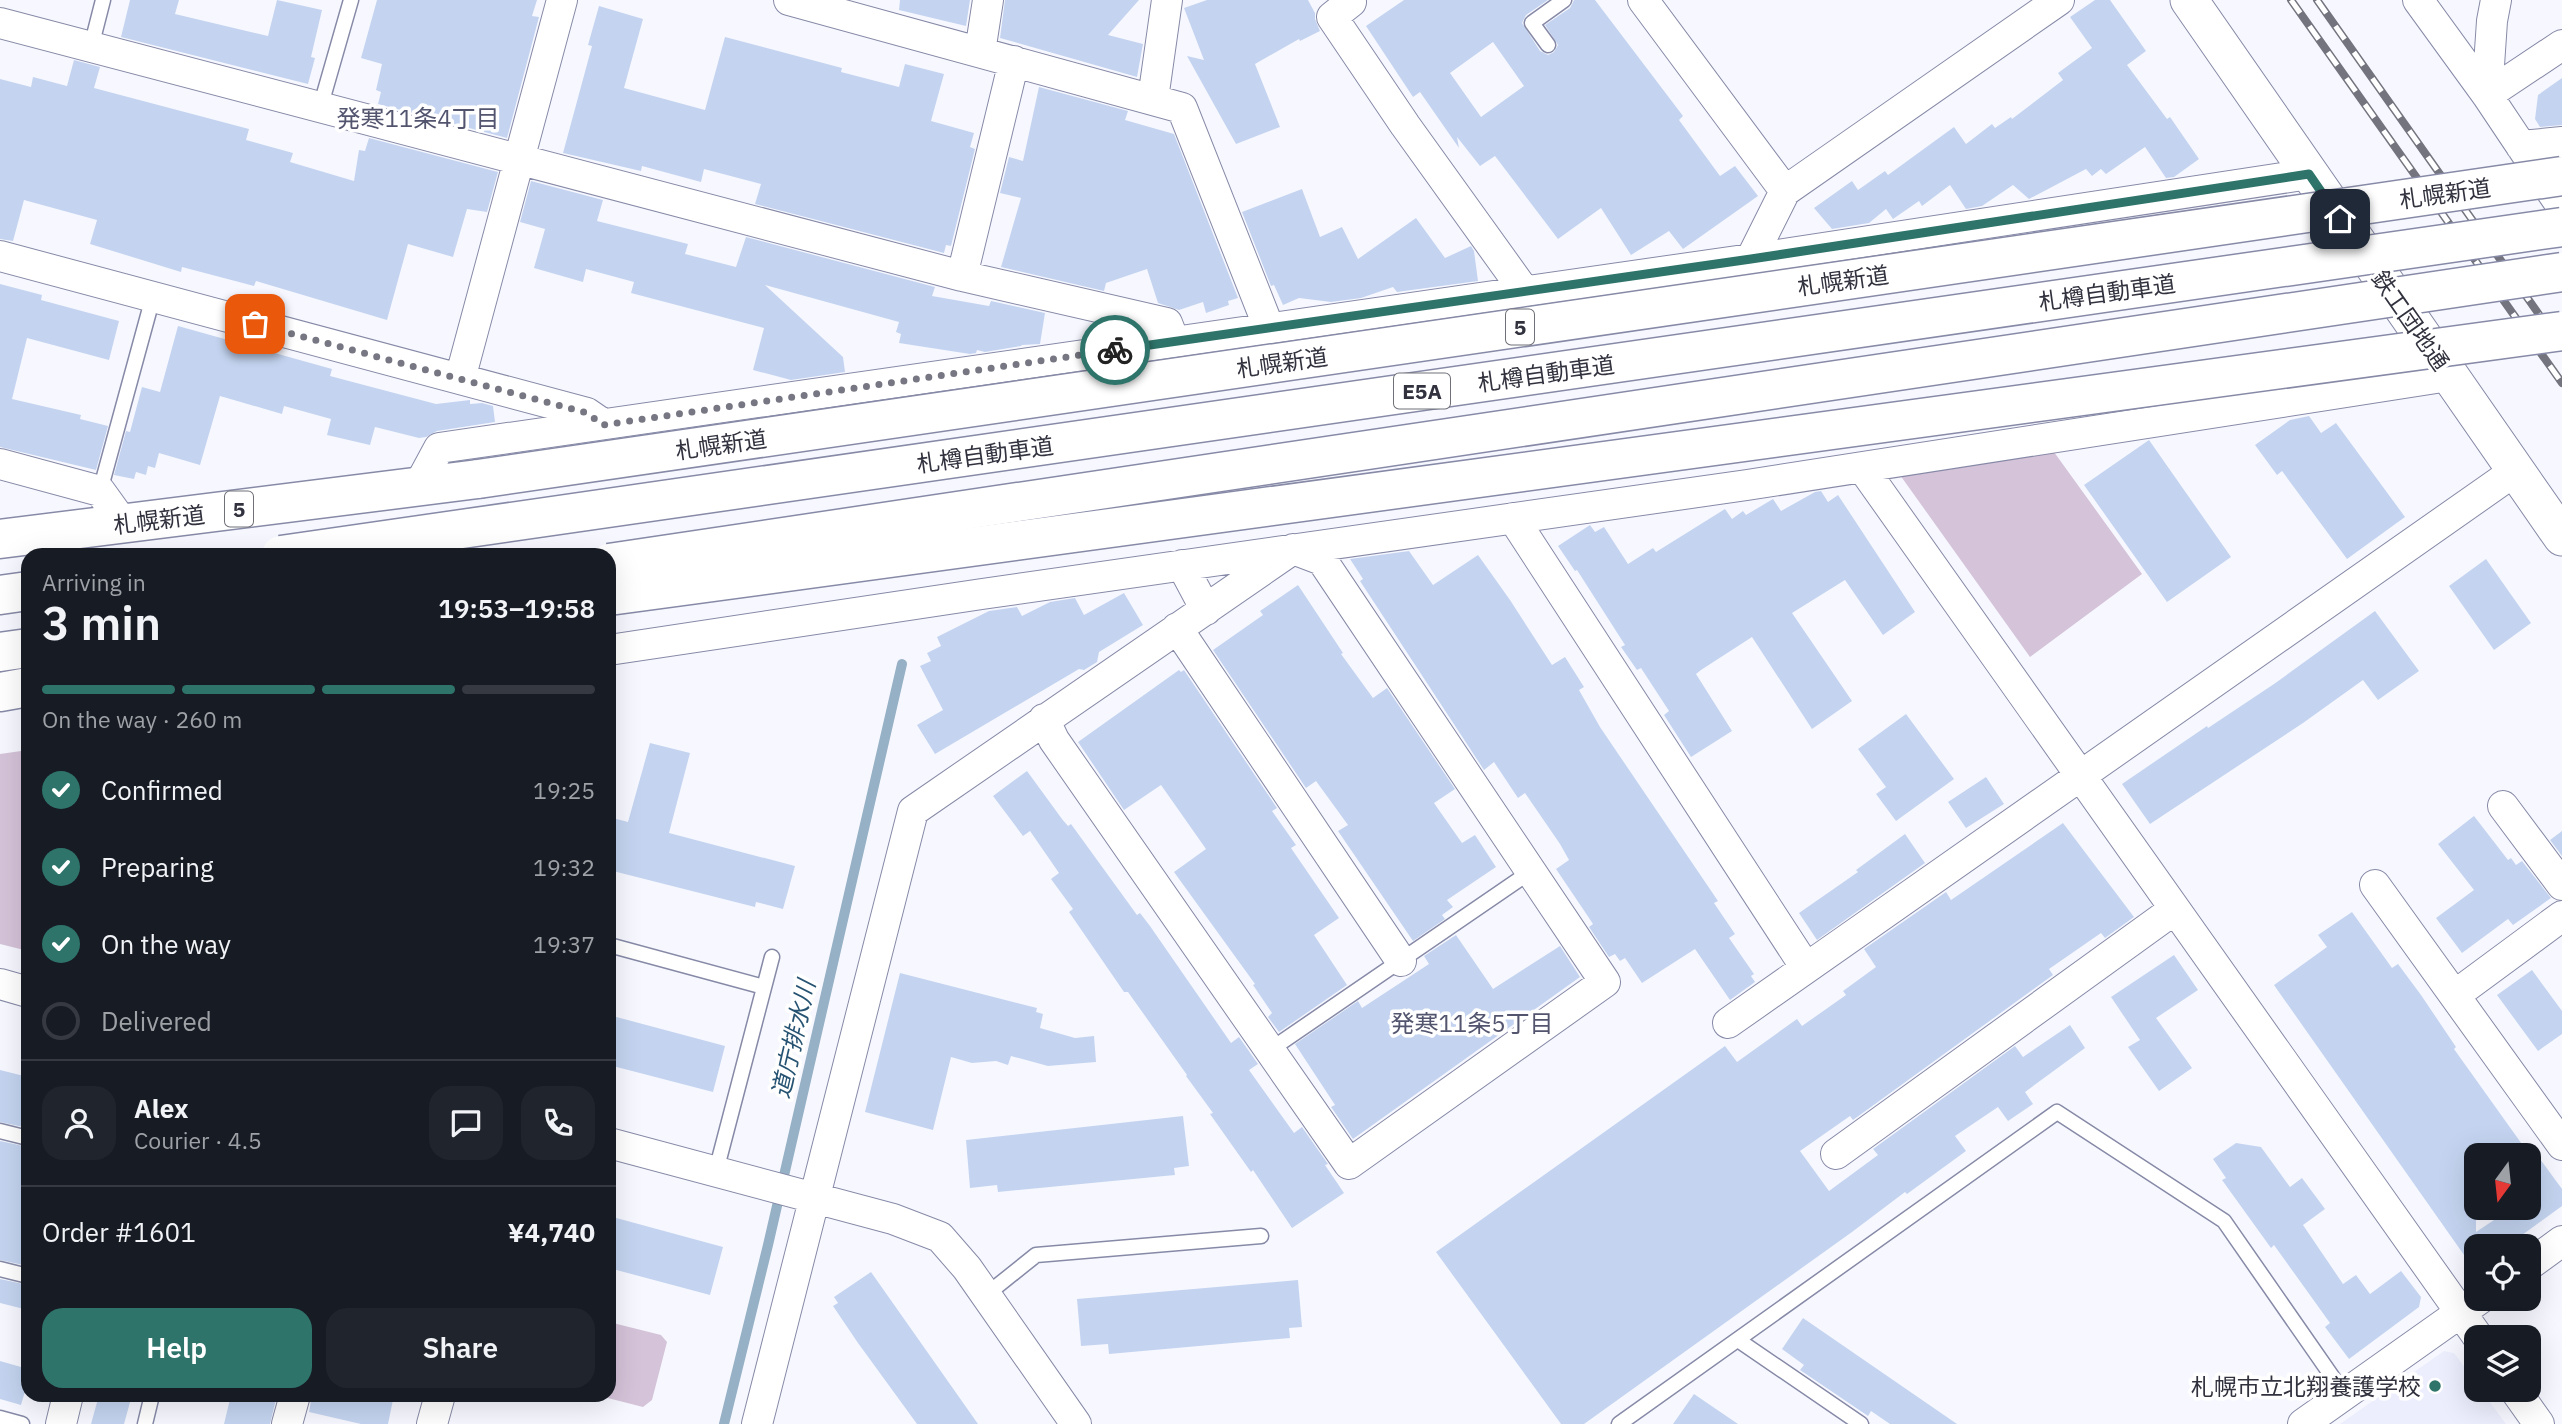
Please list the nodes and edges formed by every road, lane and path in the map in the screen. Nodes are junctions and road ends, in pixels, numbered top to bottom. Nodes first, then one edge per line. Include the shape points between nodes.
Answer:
1 (103, 0) edge
2 (351, 0) edge
3 (562, 0) edge
4 (789, 0) edge
5 (988, 0) edge
6 (1167, 0) edge
7 (1564, 0) edge
8 (1643, 0) edge
9 (2059, 0) edge
10 (2189, 0) edge
11 (2418, 0) edge
12 (2496, 0) edge
13 (1351, 1) edge
14 (823, 5) edge
15 (0, 23) edge
16 (2562, 45) edge
17 (1548, 46) dead end
18 (91, 47) junction
19 (980, 52) junction
20 (1014, 61) junction
21 (2487, 95) junction
22 (1153, 99) junction
23 (320, 108) junction
24 (2562, 142) edge
25 (2521, 146) junction
26 (519, 161) junction
27 (2309, 174) junction
28 (2562, 176) edge
29 (1785, 191) junction
30 (2562, 207) edge
31 (2562, 227) edge
32 (0, 256) edge
33 (1751, 259) junction
34 (2562, 272) edge
35 (962, 276) junction
36 (1525, 292) junction
37 (153, 297) junction
38 (1269, 328) junction
39 (2562, 331) edge
40 (1174, 341) junction
41 (2449, 376) junction
42 (460, 379) junction
43 (603, 425) junction
44 (0, 464) edge
45 (1862, 467) junction
46 (2515, 471) junction
47 (418, 487) junction
48 (100, 491) junction
49 (1513, 518) junction
50 (123, 523) junction
51 (2562, 537) edge
52 (0, 539) edge
53 (330, 548) edge
54 (1293, 550) junction
55 (616, 562) edge
56 (1182, 565) junction
57 (21, 592) edge
58 (0, 595) edge
59 (616, 595) edge
60 (1206, 610) junction
61 (1177, 628) junction
62 (21, 649) edge
63 (616, 649) edge
64 (0, 652) edge
65 (21, 688) edge
66 (0, 692) edge
67 (1044, 719) junction
68 (2080, 774) junction
69 (2503, 807) dead end
70 (1530, 872) junction
71 (2375, 885) dead end
72 (2562, 885) edge
73 (2175, 908) junction
74 (2562, 916) edge
75 (616, 947) edge
76 (772, 957) dead end
77 (1401, 961) junction
78 (1806, 968) junction
79 (0, 984) edge
80 (764, 987) junction
81 (21, 990) edge
82 (2455, 995) junction
83 (1728, 1023) dead end
84 (1270, 1051) junction
85 (0, 1131) edge
86 (21, 1136) edge
87 (616, 1145) edge
88 (2562, 1145) edge
89 (1836, 1154) dead end
90 (716, 1171) junction
91 (809, 1195) junction
92 (1261, 1236) dead end
93 (2562, 1241) edge
94 (2541, 1256) edge
95 (0, 1269) edge
96 (21, 1274) edge
97 (986, 1295) junction
98 (2473, 1316) edge
99 (1738, 1340) junction
100 (2344, 1395) junction
101 (66, 1402) edge
102 (150, 1402) edge
103 (293, 1402) edge
104 (438, 1402) edge
105 (2523, 1402) edge
106 (0, 1418) edge
107 (1629, 1422) edge
108 (22, 1424) edge
109 (61, 1424) edge
110 (145, 1424) edge
111 (287, 1424) edge
112 (432, 1424) edge
113 (758, 1424) edge
114 (1076, 1424) edge
115 (1861, 1424) edge
116 (2302, 1424) edge
117 (2539, 1424) edge

1 - 18 lane
2 - 23 lane
3 - 26 street
4 - 14 street
5 - 19 street
6 - 22 street
7 - 17 lane via 1532,23
8 - 29 street
9 - 29 street
10 - 27 street, 鉄工団地通
11 - 21 street
12 - 21 street
13 - 36 street via 1332,18
14 - 19 street
15 - 18 street
16 - 21 street
18 - 23 street
19 - 20 street
20 - 22 street
20 - 35 street
21 - 25 street
22 - 38 street via 1182,108
23 - 26 street
24 - 25 street
25 - 30 street
26 - 35 street
26 - 42 street
27 - 33 street
27 - 41 street, 鉄工団地通
28 - 47 highway, 札幌新道 / 5, bridge
29 - 33 street
31 - 53 highway, 札樽自動車道 / E5A, bridge
32 - 37 street
33 - 36 street
34 - 55 highway, 札樽自動車道 / E5A, bridge
35 - 40 street via 1167,323
36 - 38 street
37 - 42 street
37 - 48 lane
38 - 40 street
39 - 59 highway, bridge
40 - 43 street
41 - 45 street
41 - 46 street, 鉄工団地通
42 - 43 street via 587,413
43 - 47 street via 439,448
44 - 48 street
45 - 49 street
45 - 68 street
46 - 51 street, 鉄工団地通
46 - 68 street
47 - 50 highway, 札幌新道 / 5
48 - 50 street
49 - 54 street
49 - 78 street
50 - 52 highway, 札幌新道 / 5
54 - 56 street
54 - 60 street
54 - 70 street via 1322,560
56 - 60 street
56 - 63 street
57 - 58 highway
60 - 61 street
61 - 67 street
61 - 77 street
62 - 64 highway
65 - 66 highway
67 - 84 street via 1054,740
67 - 91 street via 913,811
68 - 73 street
68 - 78 street
69 - 72 street
70 - 77 lane
70 - 84 street via 1605,982 1349,1164
71 - 82 street
73 - 89 street
73 - 98 street
74 - 82 street
75 - 80 lane
76 - 80 lane
77 - 84 lane
78 - 83 street
79 - 81 street
80 - 90 lane
82 - 88 street
85 - 86 lane
87 - 90 street
90 - 91 street
91 - 97 street via 940,1237
91 - 113 street
92 - 97 lane via 1036,1255
93 - 94 street
95 - 96 lane
97 - 114 street
98 - 100 street
99 - 100 lane via 2057,1112 2224,1221
99 - 107 lane
99 - 115 lane
100 - 116 street
101 - 109 street
102 - 110 lane
103 - 111 street
104 - 112 street
105 - 117 street
106 - 108 lane

